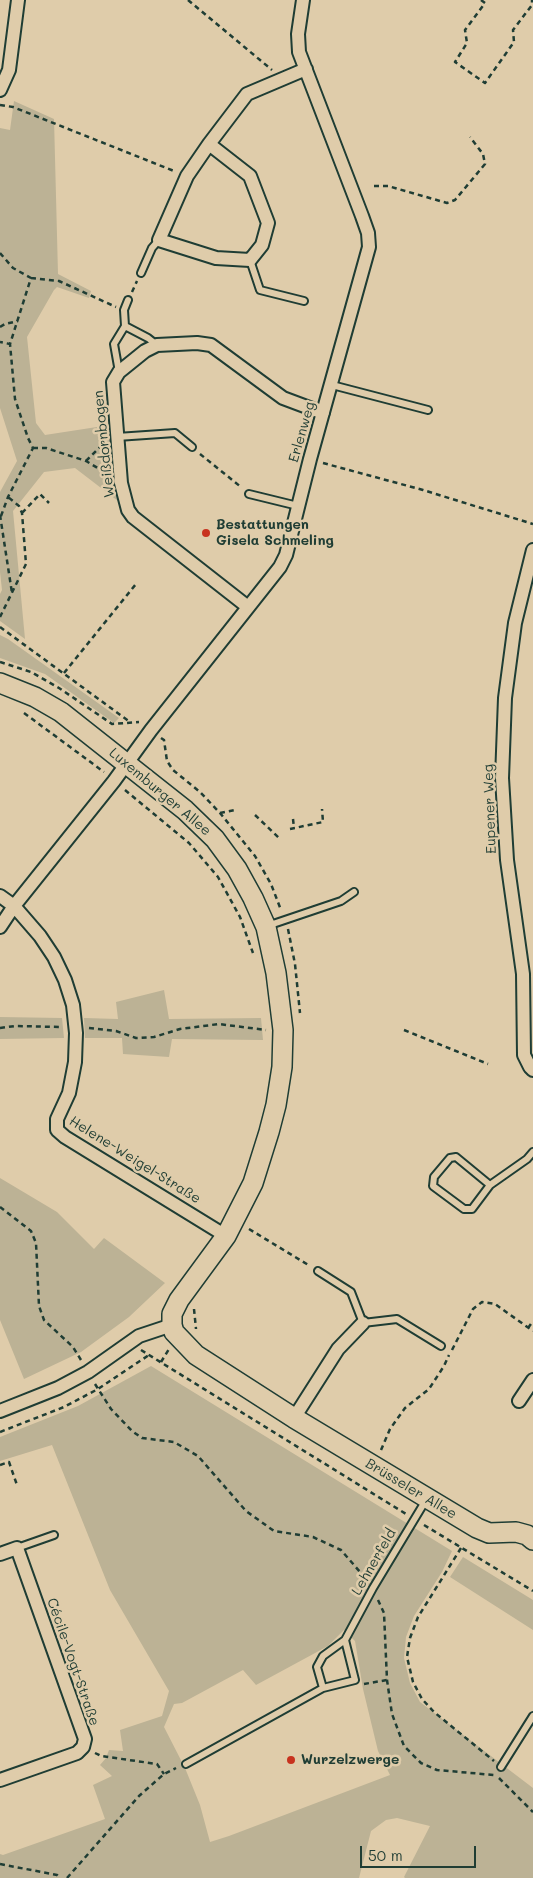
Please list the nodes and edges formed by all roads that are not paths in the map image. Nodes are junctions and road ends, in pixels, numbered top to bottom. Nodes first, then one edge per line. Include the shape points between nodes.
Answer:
1 (18, 0) edge
2 (303, 0) edge
3 (306, 70) junction
4 (0, 90) edge
5 (208, 144) junction
6 (159, 240) junction
7 (250, 260) junction
8 (141, 273) road end
9 (128, 300) road end
10 (304, 301) dead end
11 (125, 326) junction
12 (157, 345) junction
13 (119, 372) junction
14 (332, 385) junction
15 (428, 410) dead end
16 (323, 413) junction
17 (117, 437) junction
18 (192, 447) road end
19 (249, 494) road end
20 (298, 506) junction
21 (533, 550) edge
22 (248, 608) junction
23 (0, 683) edge
24 (127, 763) junction
25 (354, 892) dead end
26 (0, 896) edge
27 (14, 906) junction
28 (266, 926) junction
29 (0, 927) edge
30 (531, 1069) edge
31 (533, 1152) edge
32 (490, 1185) junction
33 (235, 1235) junction
34 (318, 1271) road end
35 (363, 1323) junction
36 (172, 1325) junction
37 (441, 1346) dead end
38 (533, 1380) edge
39 (520, 1401) dead end
40 (0, 1411) edge
41 (294, 1418) junction
42 (426, 1499) junction
43 (54, 1535) dead end
44 (533, 1540) edge
45 (17, 1548) junction
46 (0, 1554) edge
47 (345, 1640) junction
48 (323, 1688) junction
49 (533, 1716) edge
50 (186, 1764) road end
51 (501, 1768) road end
52 (0, 1780) edge

1 - 4 street via 10,70
2 - 3 street, Erlenweg via 298,34 299,52
3 - 5 street via 247,94
3 - 14 street, Erlenweg via 368,233 369,247
5 - 6 street via 187,176
5 - 7 street via 250,176 268,223 262,245
6 - 7 street via 216,258
6 - 8 lane
7 - 10 lane via 260,290
9 - 11 lane via 124,310
11 - 12 lane
11 - 13 lane, Weißdornbogen via 114,344
12 - 13 street
12 - 16 street via 197,342 211,345 283,398
13 - 17 street, Weißdornbogen via 113,382
14 - 15 lane
14 - 16 street, Erlenweg
16 - 20 street, Erlenweg
17 - 18 lane via 175,433
17 - 22 street, Weißdornbogen via 125,502 133,517
19 - 20 lane
20 - 22 street, Erlenweg via 286,555
21 - 30 street, Eupener Weg via 514,632 505,698 502,778 507,860 523,974 524,1056
22 - 24 street, Erlenweg
23 - 24 street, Luxemburger Allee via 61,712
24 - 27 street
24 - 28 street, Luxemburger Allee via 215,839 254,898
25 - 28 lane via 341,901
26 - 27 street, Helene-Weigel-Straße
27 - 29 street
27 - 33 street, Helene-Weigel-Straße via 54,957 73,1005 75,1062 69,1093 57,1119 57,1130
28 - 33 street, Luxemburger Allee via 280,996 282,1067 269,1132
31 - 32 lane
32 - 32 lane via 456,1157 450,1158 434,1178 433,1186 464,1209 472,1208
33 - 36 street, Luxemburger Allee via 179,1300 172,1314
34 - 35 lane via 351,1292
35 - 37 lane via 397,1319
35 - 41 street via 338,1349
36 - 40 street via 139,1336 88,1372 58,1388
36 - 41 street, Brüsseler Allee via 174,1332 196,1355
38 - 39 street
41 - 42 street, Brüsseler Allee
42 - 44 street, Brüsseler Allee via 488,1533 516,1532
42 - 47 lane, Lehnerfeld
43 - 45 lane
45 - 46 street
45 - 52 street, Cécile-Vogt-Straße via 85,1739 77,1753
47 - 48 lane, Lehnerfeld via 323,1656 317,1667
47 - 48 lane via 354,1680
48 - 50 lane
49 - 51 lane

